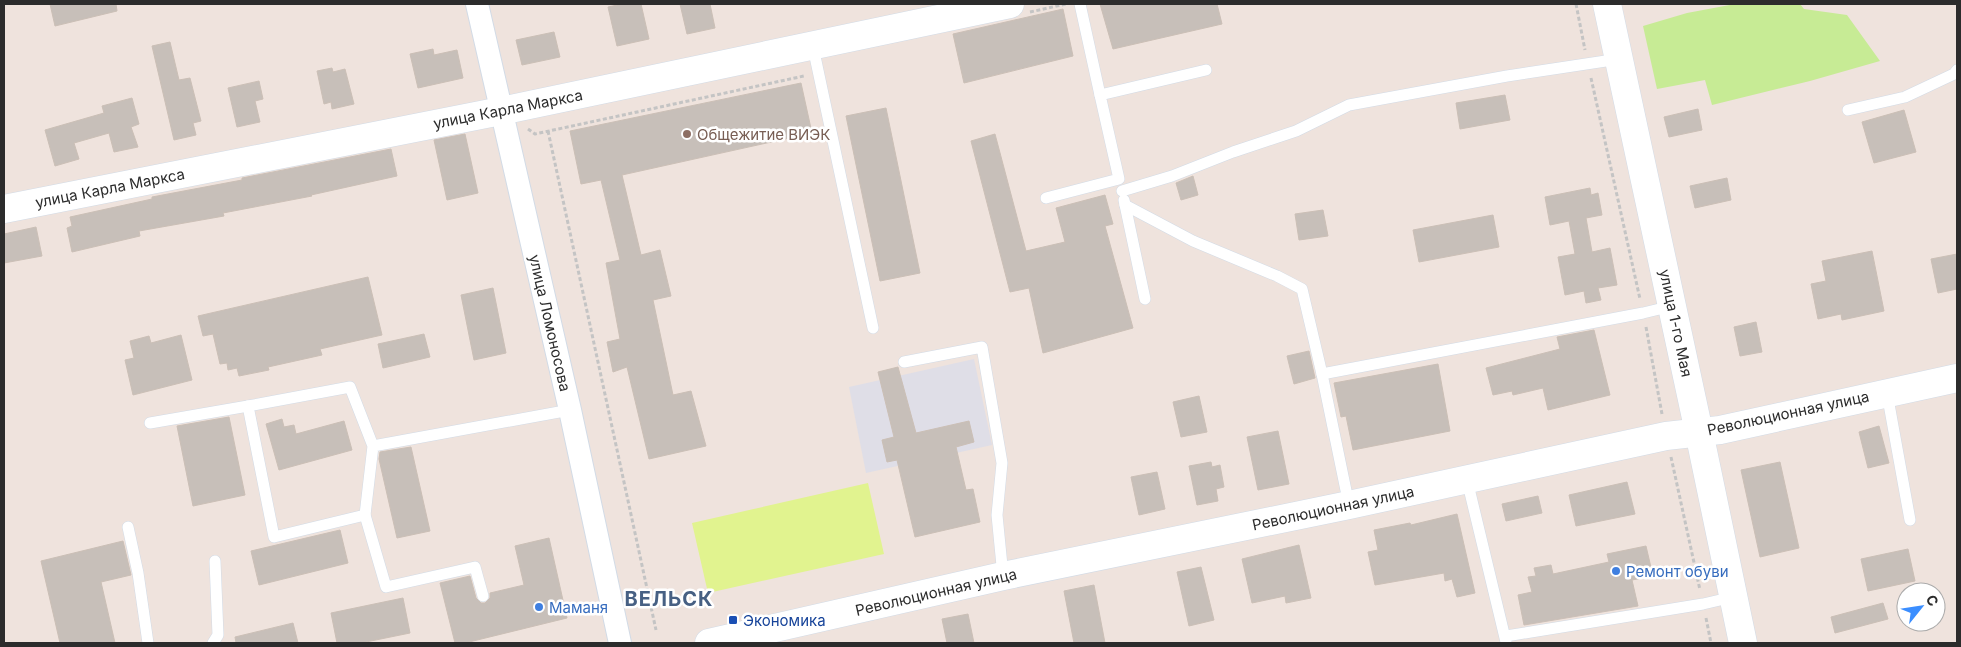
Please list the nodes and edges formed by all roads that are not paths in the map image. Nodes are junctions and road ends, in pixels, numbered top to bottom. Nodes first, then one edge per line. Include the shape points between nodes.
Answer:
1 (477, 4) edge
2 (1010, 4) edge
3 (1080, 4) edge
4 (1607, 4) edge
5 (813, 47) junction
6 (1619, 59) junction
7 (1206, 70) dead end
8 (1957, 70) edge
9 (1100, 95) junction
10 (1848, 110) dead end
11 (501, 111) junction
12 (1119, 179) junction
13 (1122, 191) junction
14 (1046, 198) dead end
15 (1125, 205) junction
16 (4, 209) edge
17 (1145, 299) dead end
18 (1672, 306) junction
19 (872, 328) dead end
20 (904, 362) dead end
21 (1322, 374) junction
22 (1957, 378) edge
23 (1887, 393) junction
24 (248, 406) junction
25 (570, 410) junction
26 (150, 423) dead end
27 (1699, 432) junction
28 (373, 446) junction
29 (1467, 479) junction
30 (1349, 505) junction
31 (365, 515) junction
32 (1910, 520) dead end
33 (128, 527) dead end
34 (215, 561) dead end
35 (1003, 576) junction
36 (483, 596) dead end
37 (1733, 597) junction
38 (1506, 640) edge
39 (148, 643) edge
40 (213, 643) edge
41 (620, 643) edge
42 (709, 643) edge
43 (1742, 643) edge

1 - 11 street, улица Ломоносова
2 - 5 main road, улица Карла Маркса
3 - 9 lane
4 - 6 main road, улица 1-го Мая
5 - 11 main road, улица Карла Маркса
5 - 19 lane
6 - 13 lane via 1349,105 1296,131
6 - 18 main road, улица 1-го Мая
7 - 9 lane
8 - 10 lane via 1905,97
9 - 12 lane
11 - 16 main road, улица Карла Маркса
11 - 25 street, улица Ломоносова
12 - 13 lane
12 - 14 lane
13 - 15 lane
15 - 17 lane
15 - 21 lane via 1193,241 1302,289
18 - 21 lane
18 - 27 main road, улица 1-го Мая
20 - 35 lane via 982,347 1002,463 997,515
21 - 30 lane
22 - 23 main road, Революционная улица
23 - 27 main road, Революционная улица
23 - 32 lane
24 - 26 lane
24 - 28 lane via 350,387
24 - 31 lane via 274,537
25 - 28 lane
25 - 41 street, улица Ломоносова
27 - 29 main road, Революционная улица via 1666,436
27 - 37 main road, улица 1-го Мая
28 - 31 lane
29 - 30 main road, Революционная улица
29 - 38 lane
30 - 35 main road, Революционная улица
31 - 36 lane via 386,587 475,567
33 - 39 lane
34 - 40 lane via 218,635
35 - 42 main road, Революционная улица
37 - 38 lane
37 - 43 main road, улица 1-го Мая

